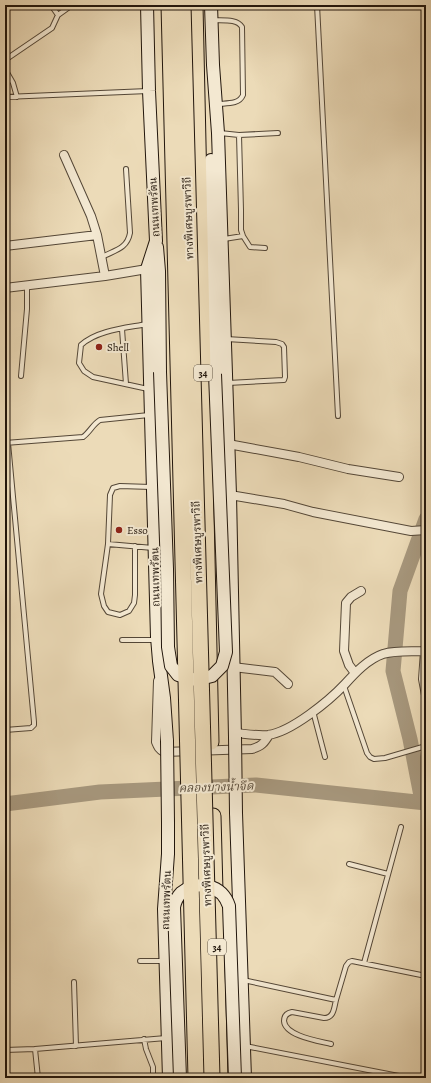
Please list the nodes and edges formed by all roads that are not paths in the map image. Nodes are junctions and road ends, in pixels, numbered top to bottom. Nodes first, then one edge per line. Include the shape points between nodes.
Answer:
1 (51, 5) edge
2 (72, 5) edge
3 (147, 5) edge
4 (164, 5) edge
5 (169, 5) edge
6 (183, 5) edge
7 (195, 5) edge
8 (211, 5) edge
9 (317, 5) edge
10 (58, 15) junction
11 (212, 20) junction
12 (5, 60) edge
13 (213, 65) junction
14 (5, 69) edge
15 (149, 91) junction
16 (5, 97) edge
17 (17, 97) junction
18 (216, 104) junction
19 (218, 133) junction
20 (278, 134) dead end
21 (239, 135) junction
22 (64, 155) dead end
23 (126, 169) dead end
24 (97, 235) junction
25 (244, 236) junction
26 (222, 239) junction
27 (156, 241) junction
28 (5, 246) edge
29 (265, 248) dead end
30 (101, 257) junction
31 (147, 269) junction
32 (105, 276) junction
33 (28, 285) junction
34 (5, 288) edge
35 (149, 323) junction
36 (122, 329) junction
37 (225, 339) junction
38 (21, 376) dead end
39 (126, 384) junction
40 (226, 384) junction
41 (150, 390) junction
42 (151, 415) junction
43 (338, 416) dead end
44 (6, 443) edge
45 (228, 444) junction
46 (399, 477) dead end
47 (153, 487) junction
48 (230, 495) junction
49 (426, 530) edge
50 (108, 544) junction
51 (135, 546) junction
52 (155, 548) junction
53 (361, 591) dead end
54 (122, 640) dead end
55 (157, 640) junction
56 (426, 651) edge
57 (159, 661) junction
58 (233, 667) junction
59 (355, 673) junction
60 (288, 684) dead end
61 (344, 686) junction
62 (426, 695) edge
63 (313, 711) junction
64 (5, 730) edge
65 (235, 735) junction
66 (269, 735) junction
67 (426, 746) edge
68 (325, 757) dead end
69 (401, 827) dead end
70 (349, 864) dead end
71 (388, 874) junction
72 (140, 961) dead end
73 (165, 961) junction
74 (364, 964) junction
75 (426, 976) edge
76 (243, 980) junction
77 (74, 982) dead end
78 (336, 1000) junction
79 (168, 1038) junction
80 (144, 1039) junction
81 (331, 1044) dead end
82 (76, 1046) junction
83 (245, 1046) junction
84 (35, 1049) junction
85 (5, 1050) edge
86 (38, 1078) edge
87 (153, 1078) edge
88 (169, 1078) edge
89 (180, 1078) edge
90 (192, 1078) edge
91 (196, 1078) edge
92 (212, 1078) edge
93 (220, 1078) edge
94 (235, 1078) edge
95 (245, 1078) edge
96 (409, 1078) edge

1 - 10 lane
2 - 10 lane
3 - 15 main road, ถนนเทพรัตน
4 - 90 highway, ถนนเทพรัตน
5 - 91 highway, ทางพิเศษบูรพาวิถี, bridge
6 - 92 highway, ทางพิเศษบูรพาวิถี, bridge
7 - 93 highway, 34
8 - 11 main road, 34
9 - 43 lane
10 - 12 lane via 52,28
11 - 13 main road, 34
11 - 18 lane via 236,22 242,28 242,99 237,102
13 - 18 main road, 34
13 - 27 main road, bridge via 211,204 226,652 222,666 212,676 196,680 178,675 171,666 168,647 159,271
14 - 17 lane
15 - 17 lane
15 - 27 main road, ถนนเทพรัตน
16 - 17 lane
18 - 19 main road, 34
19 - 21 lane
19 - 26 main road, 34
20 - 21 lane
21 - 25 lane via 241,230
22 - 24 street via 86,202
23 - 30 lane via 129,238 125,245
24 - 28 street
24 - 30 street
25 - 26 lane
25 - 29 lane via 250,247
26 - 37 main road, 34
27 - 31 main road, ถนนเทพรัตน
30 - 32 street
31 - 32 street
31 - 35 main road, ถนนเทพรัตน
32 - 33 street
33 - 34 street
33 - 38 lane
35 - 36 lane
35 - 41 main road, ถนนเทพรัตน
36 - 39 lane
36 - 39 lane via 87,339 81,345 79,364 84,372 93,377
37 - 40 main road, 34
37 - 40 lane via 282,344 285,377 280,381
39 - 41 lane
40 - 45 main road, 34
41 - 42 main road, ถนนเทพรัตน
42 - 44 lane via 100,420 83,437
42 - 47 main road, ถนนเทพรัตน
44 - 64 lane via 34,725 31,728
45 - 46 street
45 - 48 main road, 34
47 - 50 lane via 113,488 110,495
47 - 52 main road, ถนนเทพรัตน
48 - 49 street via 411,531
48 - 58 main road, 34
50 - 51 lane
50 - 51 lane via 101,594 108,612 120,615 129,611 134,604
51 - 52 lane
52 - 55 main road, ถนนเทพรัตน
53 - 59 street via 351,597 346,604 344,651
54 - 55 lane
55 - 57 main road, ถนนเทพรัตน
56 - 59 street via 382,654
56 - 62 street via 423,679
57 - 66 street via 156,742 160,750 164,752 252,749 264,743
57 - 73 main road, ถนนเทพรัตน, bridge via 167,741 168,854 164,909
58 - 60 street via 276,672
58 - 65 main road, 34
59 - 61 street
61 - 63 street
61 - 67 lane via 370,757 385,758
63 - 66 street via 299,722
63 - 68 lane
65 - 66 street
65 - 76 main road, 34, bridge
69 - 71 lane
70 - 71 lane
71 - 74 lane
72 - 73 lane
73 - 79 main road, ถนนเทพรัตน
74 - 75 lane
74 - 78 lane via 349,962
76 - 78 lane
76 - 83 main road, 34
77 - 82 lane
78 - 81 lane via 333,1012 328,1018 292,1012 285,1015 284,1020 288,1030 295,1034
79 - 80 lane
79 - 88 main road, ถนนเทพรัตน
80 - 82 lane
80 - 87 lane via 153,1066
82 - 84 lane
83 - 95 main road, 34
83 - 96 lane
84 - 85 lane
84 - 86 lane
89 - 94 main road, bridge via 174,907 180,893 195,886 208,886 221,892 230,906

